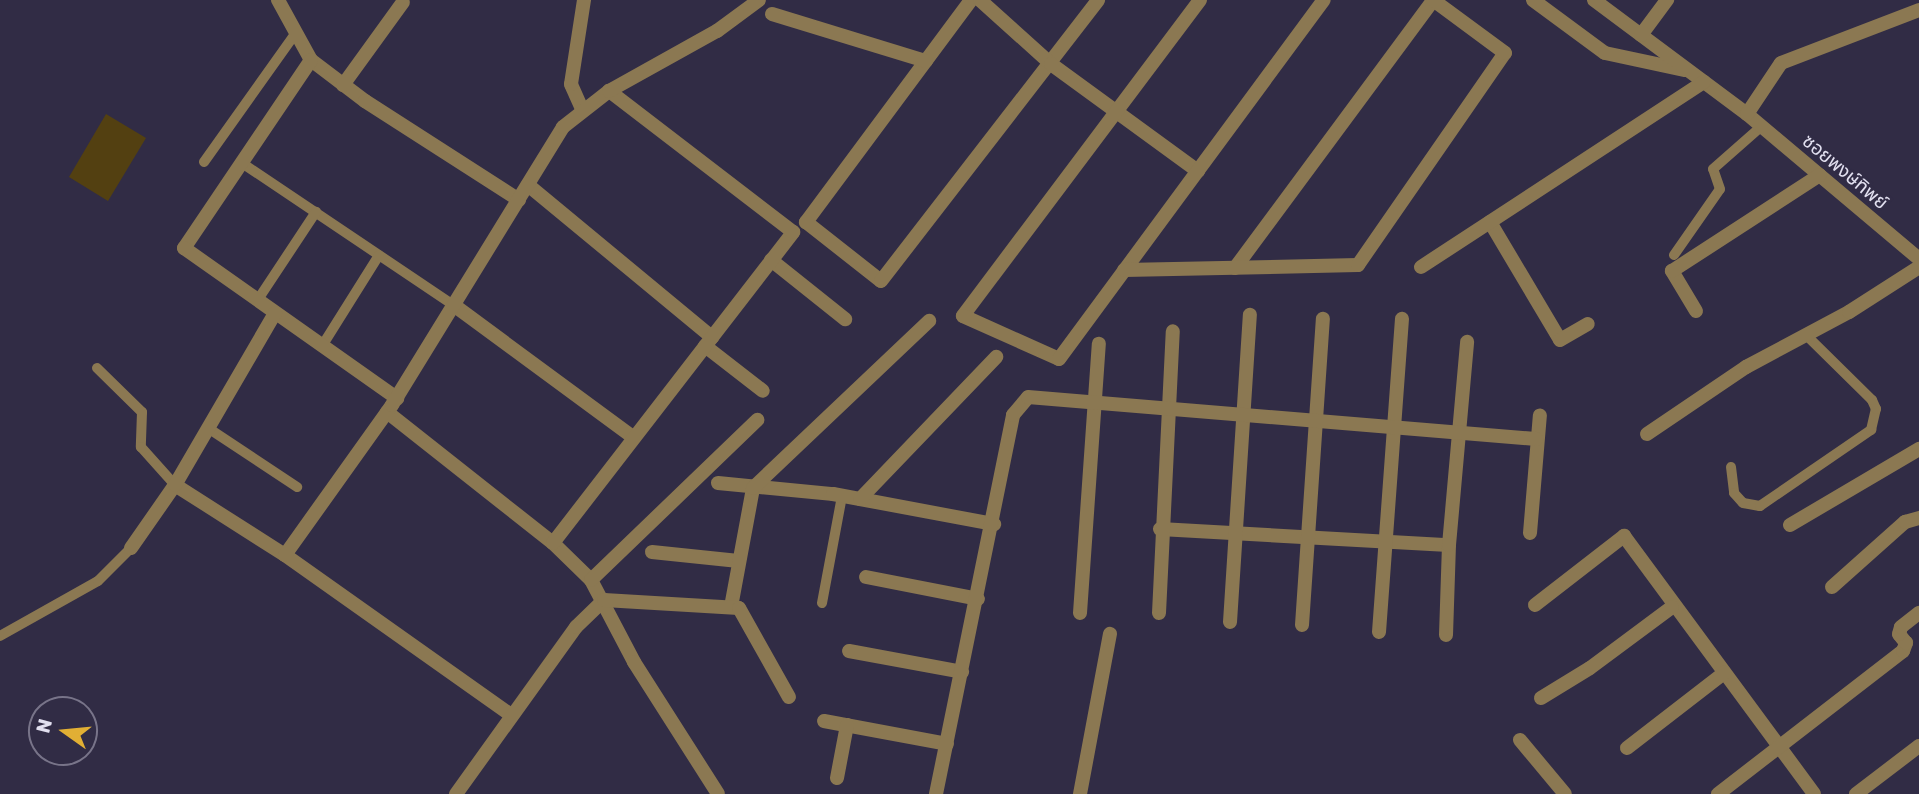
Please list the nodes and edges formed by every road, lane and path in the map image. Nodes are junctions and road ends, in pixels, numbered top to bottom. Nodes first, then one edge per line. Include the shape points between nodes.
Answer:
1 (278, 0) edge
2 (584, 0) edge
3 (759, 0) edge
4 (971, 0) edge
5 (980, 0) edge
6 (1098, 0) edge
7 (1200, 0) edge
8 (1324, 0) edge
9 (1433, 0) edge
10 (1532, 0) edge
11 (1594, 0) edge
12 (1667, 0) edge
13 (403, 2) dead end
14 (1919, 10) edge
15 (772, 15) dead end
16 (295, 34) junction
17 (1642, 35) junction
18 (311, 60) junction
19 (926, 61) junction
20 (1051, 64) junction
21 (1690, 71) junction
22 (1704, 82) junction
23 (344, 85) junction
24 (609, 91) junction
25 (582, 109) junction
26 (1114, 110) junction
27 (1747, 114) junction
28 (1762, 126) junction
29 (204, 162) dead end
30 (242, 163) junction
31 (1198, 171) junction
32 (1819, 175) junction
33 (528, 185) junction
34 (519, 200) junction
35 (316, 212) junction
36 (1490, 222) junction
37 (1674, 254) dead end
38 (379, 255) junction
39 (1919, 259) edge
40 (771, 260) junction
41 (1421, 267) dead end
42 (1919, 267) edge
43 (1235, 268) junction
44 (1124, 270) junction
45 (257, 301) junction
46 (455, 306) junction
47 (1696, 311) dead end
48 (275, 313) junction
49 (1250, 315) dead end
50 (845, 319) dead end
51 (1323, 319) dead end
52 (1402, 319) dead end
53 (929, 321) dead end
54 (1588, 324) dead end
55 (1173, 331) dead end
56 (1806, 335) junction
57 (709, 341) junction
58 (1466, 342) dead end
59 (1098, 344) dead end
60 (322, 346) junction
61 (996, 357) dead end
62 (97, 368) dead end
63 (763, 391) dead end
64 (397, 398) junction
65 (1096, 403) junction
66 (1170, 406) junction
67 (387, 412) junction
68 (1245, 412) junction
69 (1540, 415) dead end
70 (1317, 419) junction
71 (757, 420) dead end
72 (1393, 426) junction
73 (208, 428) junction
74 (1459, 432) junction
75 (1647, 433) dead end
76 (634, 438) junction
77 (1536, 439) junction
78 (1919, 449) edge
79 (1731, 467) dead end
80 (718, 483) dead end
81 (175, 485) junction
82 (297, 487) dead end
83 (753, 488) junction
84 (842, 496) junction
85 (860, 499) junction
86 (1919, 518) edge
87 (994, 524) junction
88 (1790, 525) dead end
89 (1160, 529) junction
90 (1236, 533) junction
91 (1530, 533) dead end
92 (1308, 536) junction
93 (1384, 541) junction
94 (553, 543) junction
95 (1449, 545) junction
96 (131, 548) joint
97 (652, 552) dead end
98 (285, 555) junction
99 (739, 561) junction
100 (866, 577) dead end
101 (591, 580) junction
102 (1832, 587) dead end
103 (978, 599) junction
104 (604, 600) junction
105 (822, 603) dead end
106 (1535, 605) dead end
107 (731, 607) junction
108 (1672, 607) junction
109 (1080, 613) dead end
110 (1159, 613) dead end
111 (1919, 613) edge
112 (1230, 622) dead end
113 (1302, 625) dead end
114 (1379, 632) dead end
115 (1110, 634) dead end
116 (1446, 635) dead end
117 (0, 636) edge
118 (849, 651) dead end
119 (962, 672) junction
120 (1724, 673) junction
121 (789, 697) dead end
122 (1541, 698) dead end
123 (510, 715) junction
124 (824, 721) dead end
125 (847, 726) junction
126 (1520, 740) dead end
127 (947, 744) junction
128 (1919, 746) edge
129 (1779, 747) junction
130 (1627, 748) dead end
131 (836, 778) dead end
132 (456, 794) edge
133 (718, 794) edge
134 (936, 794) edge
135 (1080, 794) edge
136 (1565, 794) edge
137 (1717, 794) edge
138 (1814, 794) edge
139 (1856, 794) edge

1 - 16 street
2 - 25 street via 571,84
3 - 24 street via 717,31
4 - 19 street
5 - 20 street
6 - 20 street
7 - 26 street
8 - 31 street
9 - 43 street
9 - 43 street via 1506,53 1358,265
10 - 21 street via 1605,53
11 - 17 street, ซอยพงษ์ทิพย์
12 - 17 street
13 - 23 street
14 - 27 street via 1781,63
15 - 19 street
16 - 18 street
16 - 29 lane
17 - 21 street, ซอยพงษ์ทิพย์
18 - 23 street
18 - 30 street
19 - 20 street via 806,222 881,281
20 - 26 street
21 - 22 street, ซอยพงษ์ทิพย์
22 - 27 street, ซอยพงษ์ทิพย์
22 - 36 street
23 - 34 street
24 - 25 street
24 - 40 street via 793,232
25 - 33 street via 563,127
26 - 31 street
26 - 44 street via 963,316 1059,359
27 - 28 street, ซอยพงษ์ทิพย์
28 - 32 street, ซอยพงษ์ทิพย์
28 - 37 lane via 1713,169 1720,189
30 - 35 lane
30 - 45 street via 184,248
31 - 44 street
32 - 39 street, ซอยพงษ์ทิพย์
32 - 47 street via 1672,271
33 - 34 street
33 - 57 street
34 - 46 street
35 - 38 lane
35 - 45 lane
36 - 41 street
36 - 54 street via 1560,340
38 - 46 lane
38 - 60 lane
40 - 50 street
40 - 57 street
42 - 56 street
43 - 44 street
45 - 48 street
46 - 64 street
46 - 76 street
48 - 60 street
48 - 73 street
49 - 68 street
51 - 70 street
52 - 72 street
53 - 83 street
55 - 66 street
56 - 75 street via 1746,367
56 - 79 lane via 1872,400 1876,409 1871,430 1760,506 1743,503 1734,494
57 - 63 street
57 - 76 street
58 - 74 street
59 - 65 street
60 - 64 street
61 - 85 street
62 - 81 lane via 142,412 141,447
64 - 67 street
65 - 66 street
65 - 87 street via 1028,397 1013,415
65 - 109 street
66 - 68 street
66 - 89 street
67 - 94 street
67 - 98 street
68 - 70 street
68 - 90 street
69 - 77 street
70 - 72 street
70 - 92 street
71 - 101 street via 670,509
72 - 74 street
72 - 93 street
73 - 81 street
73 - 82 lane
74 - 77 street
74 - 95 street
76 - 94 street
77 - 91 street
78 - 88 street
80 - 83 street
81 - 96 street
81 - 98 street
83 - 84 street
83 - 99 street
84 - 85 street
84 - 105 lane
85 - 87 street
86 - 102 street via 1905,522
87 - 103 street
89 - 90 street
89 - 110 street
90 - 92 street
90 - 112 street
92 - 93 street
92 - 113 street
93 - 95 street
93 - 114 street
94 - 101 street
95 - 116 street
96 - 117 lane via 98,581
97 - 99 street
98 - 123 street
99 - 107 street
100 - 103 street
101 - 104 street
103 - 119 street
104 - 107 street
104 - 123 street via 576,627
104 - 133 street via 634,662
106 - 108 street via 1624,536
107 - 121 street via 738,608
108 - 120 street
108 - 122 street
111 - 129 street via 1901,627 1899,634 1906,643 1903,651
115 - 135 street
118 - 119 street
119 - 127 street
120 - 129 street
120 - 130 street
123 - 132 street
124 - 125 street
125 - 127 street
125 - 131 street
126 - 136 street
127 - 134 street
128 - 139 street
129 - 137 street
129 - 138 street

